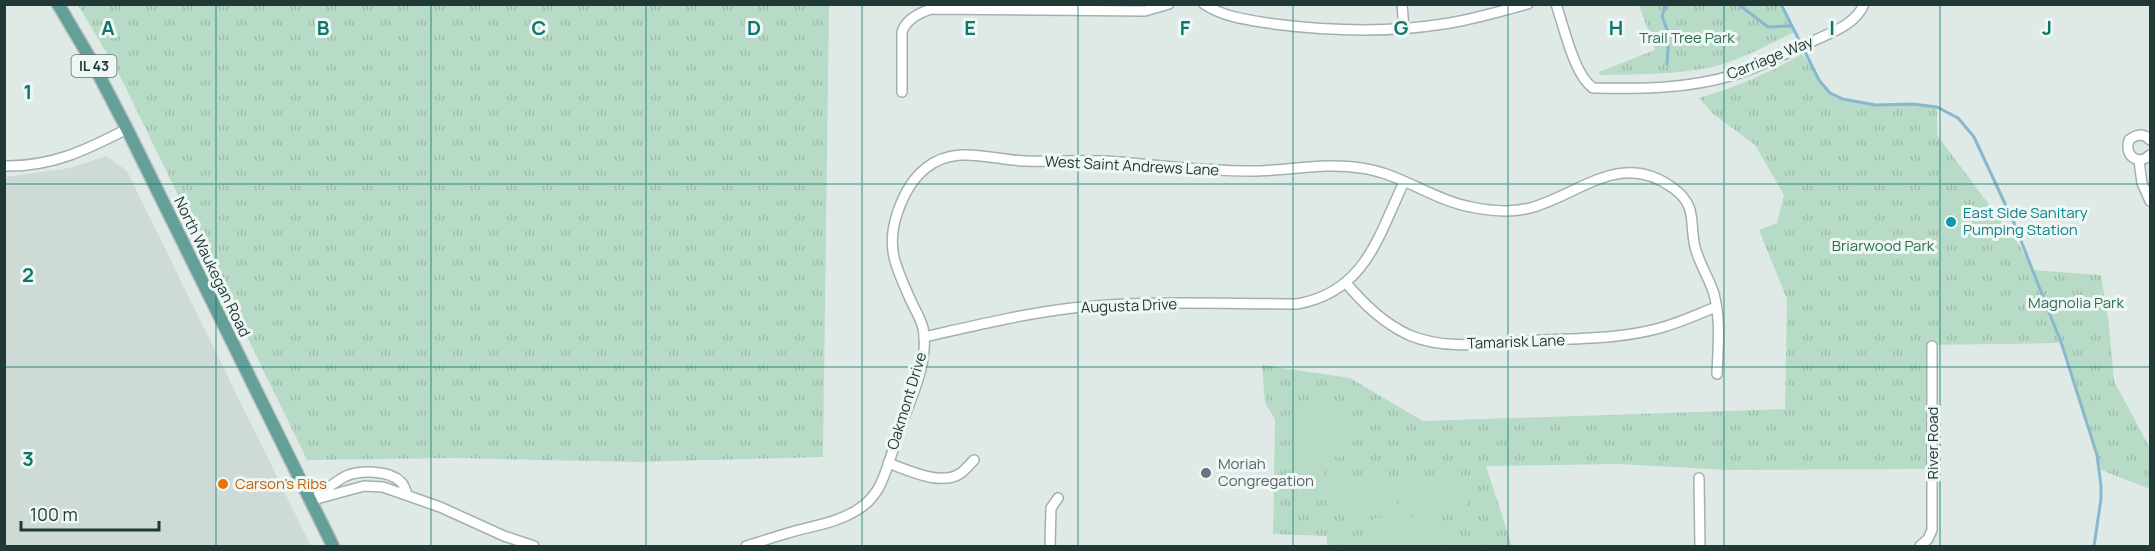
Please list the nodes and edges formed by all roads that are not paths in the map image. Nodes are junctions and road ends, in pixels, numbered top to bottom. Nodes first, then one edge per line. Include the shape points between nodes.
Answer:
1 (58, 4) edge
2 (1169, 4) edge
3 (1204, 4) edge
4 (1402, 4) edge
5 (1528, 4) edge
6 (1556, 4) edge
7 (1864, 4) edge
8 (1404, 29) junction
9 (902, 92) dead end
10 (127, 129) junction
11 (2151, 140) edge
12 (2151, 155) edge
13 (2139, 160) junction
14 (4, 166) edge
15 (917, 177) joint
16 (1404, 182) junction
17 (2151, 201) edge
18 (1346, 284) junction
19 (1716, 307) junction
20 (924, 337) junction
21 (1932, 346) dead end
22 (1716, 375) dead end
23 (974, 460) dead end
24 (888, 463) junction
25 (1699, 478) dead end
26 (1058, 498) dead end
27 (309, 501) junction
28 (333, 546) edge
29 (534, 546) edge
30 (746, 546) edge
31 (1050, 546) edge
32 (1700, 546) edge
33 (1920, 546) edge

1 - 10 main road, North Waukegan Road / IL 43
2 - 9 street via 1145,11 931,9 904,26
3 - 8 street via 1222,14 1298,27
4 - 8 street
5 - 8 street via 1444,24
6 - 7 street, Carriage Way via 1575,60 1593,88 1657,89 1734,75 1840,29 1854,19
10 - 14 street via 63,159
10 - 27 main road, North Waukegan Road / IL 43
11 - 13 street via 2141,135 2129,141 2128,153
12 - 13 street
13 - 17 street via 2142,183
15 - 16 street, West Saint Andrews Lane via 945,157 969,154 1022,161 1118,162 1219,170 1353,167 1378,171
15 - 20 street, Oakmont Drive via 898,212 892,253
16 - 18 street via 1371,253
16 - 19 street, West Saint Andrews Lane via 1458,204 1504,211 1533,207 1614,173 1645,174 1659,179 1688,202 1697,256
18 - 19 street, Tamarisk Lane via 1386,322 1420,339 1454,345 1624,335 1660,328
18 - 20 street, Augusta Drive via 1319,299 1297,304 1148,303 1074,308
19 - 22 street, West Saint Andrews Lane
20 - 24 street, Oakmont Drive via 918,377
21 - 33 street, River Road via 1932,530
23 - 24 street via 951,478 925,476
24 - 30 street, Oakmont Drive via 875,494 857,510
25 - 32 street
26 - 31 street via 1051,508
27 - 28 main road, North Waukegan Road / IL 43
27 - 29 street via 346,476 389,475 402,483 407,495

